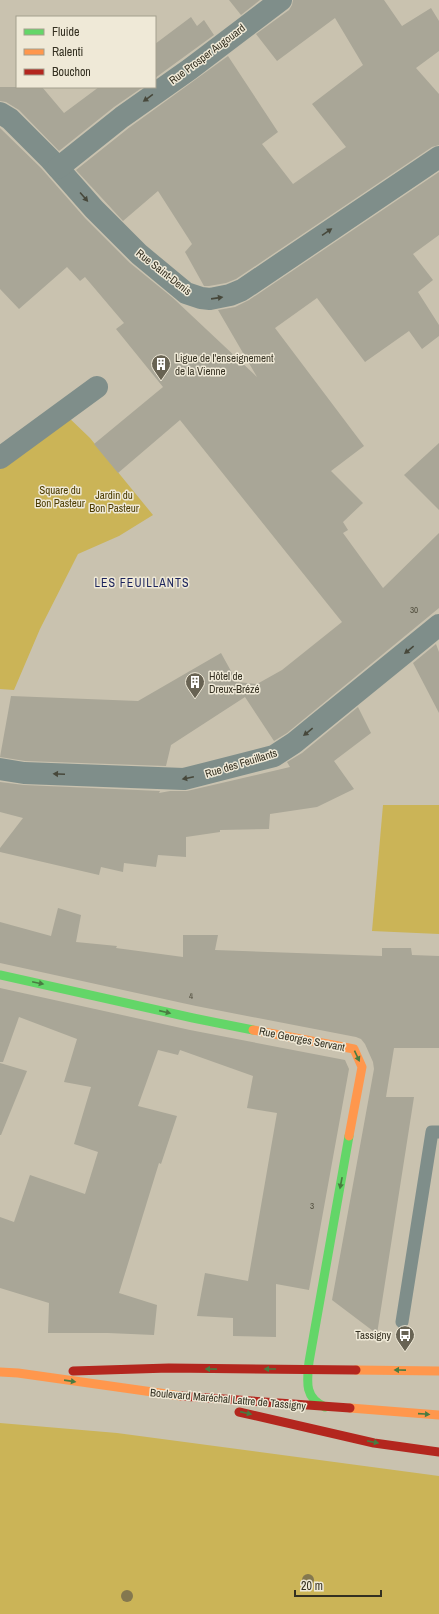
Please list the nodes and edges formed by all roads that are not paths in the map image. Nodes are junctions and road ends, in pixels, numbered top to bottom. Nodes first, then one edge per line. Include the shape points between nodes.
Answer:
1 (281, 0) edge
2 (0, 113) edge
3 (439, 157) edge
4 (58, 168) junction
5 (97, 387) dead end
6 (0, 458) edge
7 (439, 625) edge
8 (0, 769) edge
9 (0, 975) edge
10 (439, 1132) edge
11 (402, 1322) dead end
12 (309, 1370) junction
13 (439, 1371) edge
14 (0, 1372) edge
15 (18, 1373) junction
16 (167, 1395) junction
17 (325, 1407) junction
18 (439, 1415) edge
19 (439, 1452) edge

1 -> 4 street, Rue Prosper Augouard via 122,117
2 - 4 street, Rue Saint-Denis via 10,118
4 -> 3 street, Rue Saint-Denis via 139,254 186,292 210,299 242,290
5 - 6 street
7 -> 8 street, Rue des Feuillants via 294,743 274,756 184,779 24,773
9 -> 12 main road, Rue Georges Servant via 193,1018 354,1049 362,1067 311,1342
10 - 11 lane via 432,1132
13 -> 12 main road, Boulevard Maréchal Lattre de Tassigny
12 -> 15 main road, Boulevard Maréchal Lattre de Tassigny via 169,1368
12 - 17 main road via 311,1398
14 - 15 main road, Boulevard Maréchal Lattre de Tassigny
15 -> 16 main road, Boulevard Maréchal Lattre de Tassigny
16 - 17 main road, Boulevard Maréchal Lattre de Tassigny
16 -> 19 main road via 374,1443
17 -> 18 main road, Boulevard Maréchal Lattre de Tassigny

